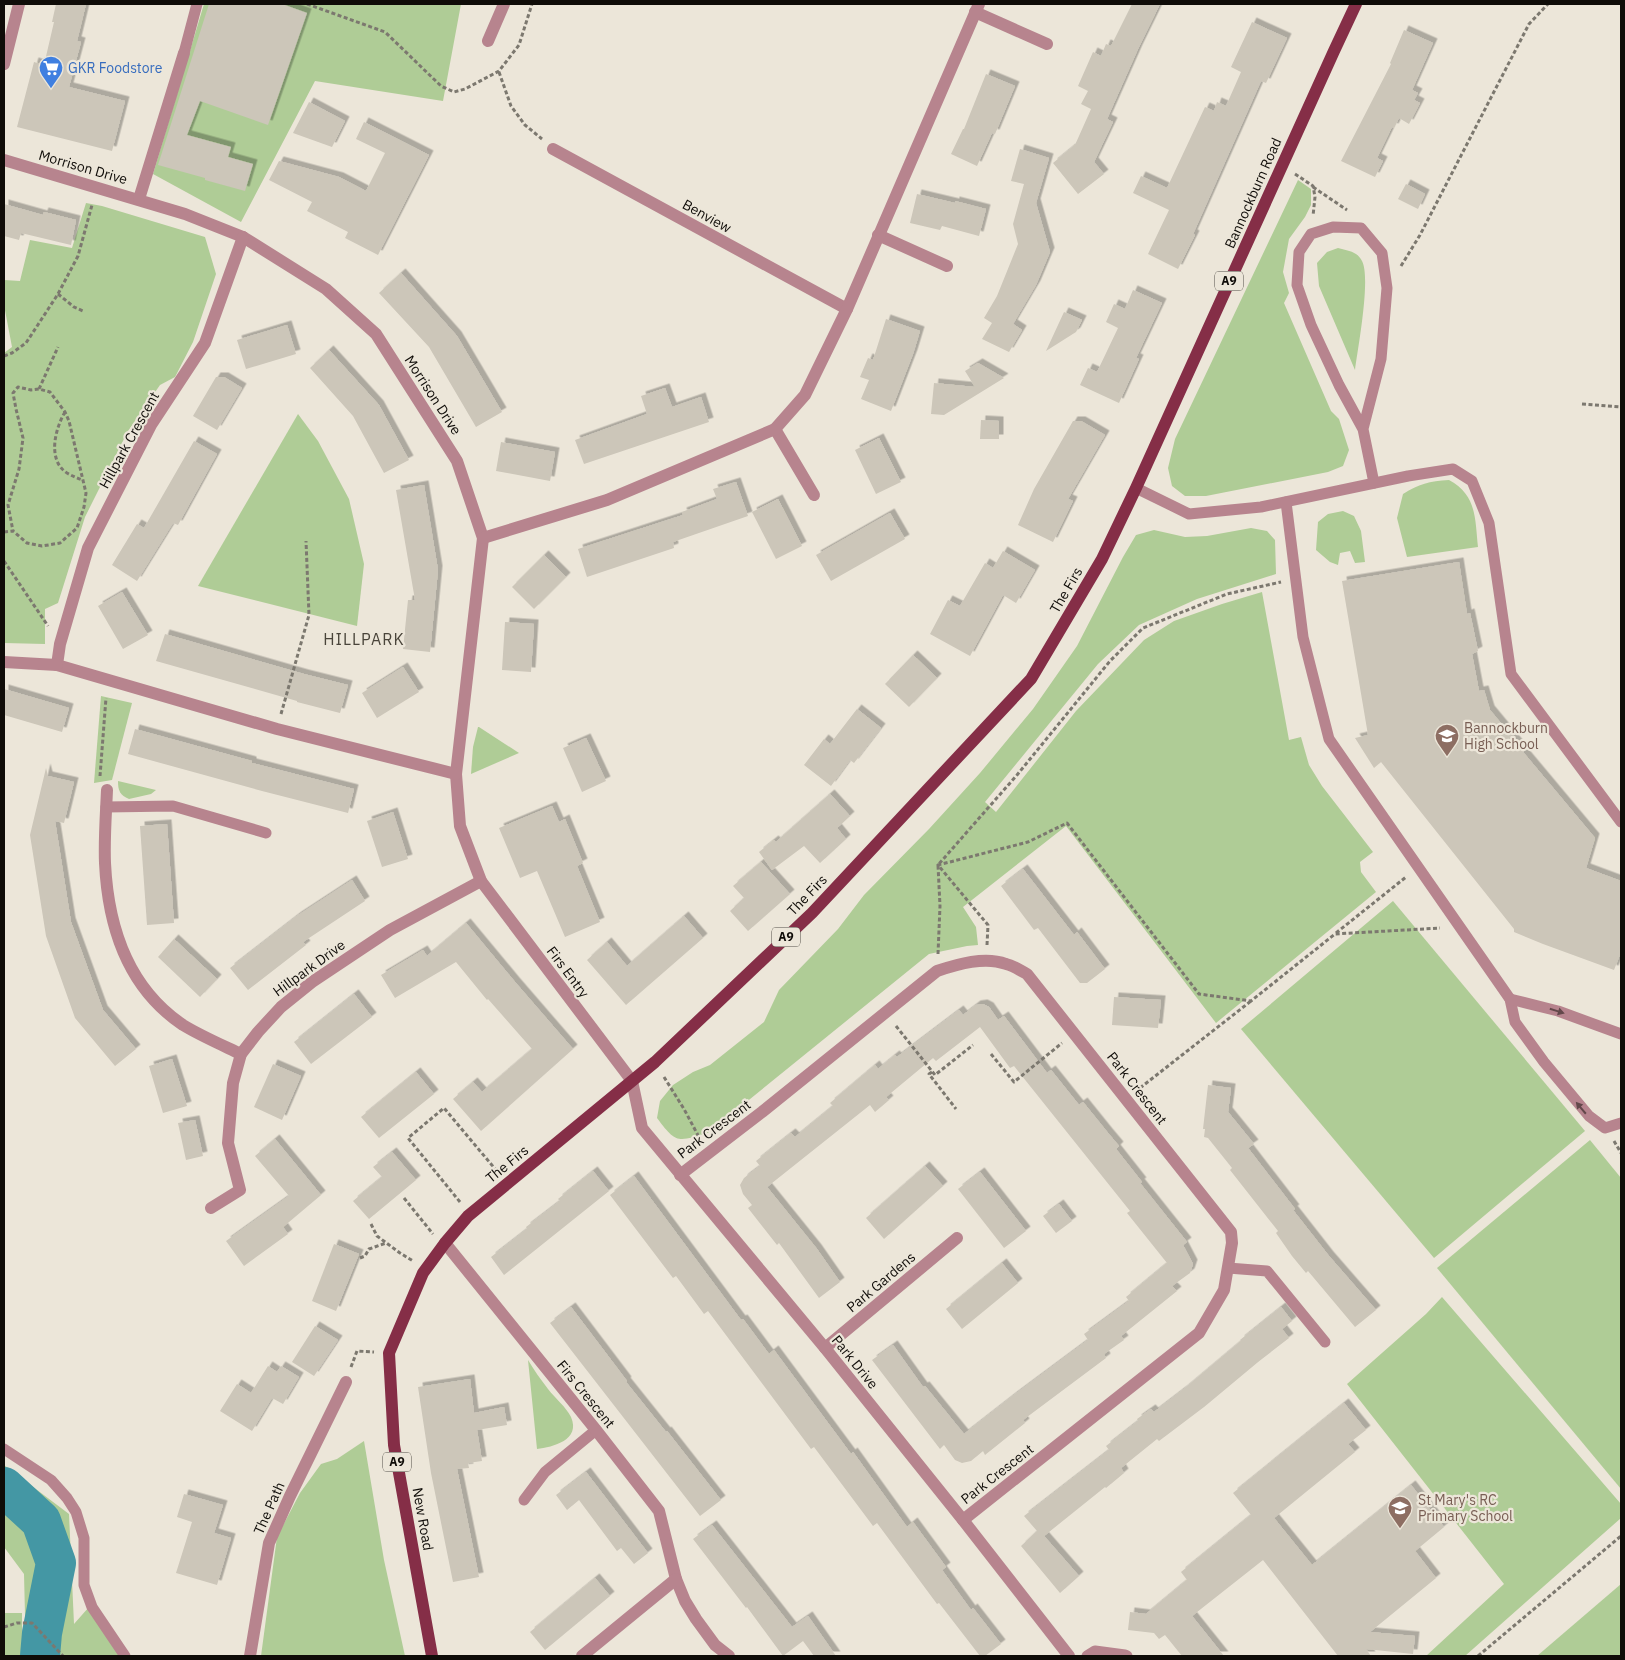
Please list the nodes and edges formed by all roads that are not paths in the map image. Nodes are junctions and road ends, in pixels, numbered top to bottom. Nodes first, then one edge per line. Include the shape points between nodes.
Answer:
1 (18, 4) edge
2 (198, 4) edge
3 (504, 4) edge
4 (1356, 4) edge
5 (977, 8) edge
6 (488, 41) dead end
7 (1047, 44) dead end
8 (184, 53) joint
9 (4, 64) edge
10 (553, 149) road end
11 (4, 160) edge
12 (139, 199) junction
13 (878, 236) junction
14 (243, 237) junction
15 (947, 266) dead end
16 (847, 309) junction
17 (775, 429) junction
18 (1363, 429) junction
19 (1374, 483) junction
20 (1136, 488) junction
21 (814, 495) dead end
22 (1286, 502) junction
23 (483, 538) junction
24 (1102, 559) joint
25 (4, 662) edge
26 (57, 665) junction
27 (456, 774) junction
28 (107, 790) road end
29 (106, 807) junction
30 (1621, 822) edge
31 (266, 833) dead end
32 (481, 881) junction
33 (1510, 999) junction
34 (1621, 1034) edge
35 (241, 1054) junction
36 (632, 1081) junction
37 (1621, 1122) edge
38 (680, 1175) junction
39 (211, 1208) dead end
40 (957, 1238) dead end
41 (443, 1244) junction
42 (1228, 1268) junction
43 (425, 1271) joint
44 (1325, 1342) dead end
45 (825, 1348) junction
46 (346, 1382) road end
47 (596, 1430) junction
48 (4, 1449) edge
49 (524, 1500) dead end
50 (963, 1520) junction
51 (676, 1579) junction
52 (125, 1656) edge
53 (250, 1656) edge
54 (432, 1656) edge
55 (582, 1656) edge
56 (729, 1656) edge
57 (1069, 1656) edge
58 (1086, 1656) edge
59 (1127, 1656) edge

1 - 9 street
2 - 8 lane
3 - 6 street
4 - 20 main road, Bannockburn Road / A9
5 - 7 street
5 - 13 street
8 - 12 street
10 - 16 street, Benview
11 - 12 street, Morrison Drive
12 - 14 street, Morrison Drive
13 - 15 street
13 - 16 street
14 - 23 street, Morrison Drive via 326,289 376,334 457,460
14 - 26 street, Hillpark Crescent via 205,343 151,425 88,548
16 - 17 street via 805,396
17 - 21 street
17 - 23 street via 607,500
18 - 18 lane via 1311,325 1297,285 1299,252 1311,234 1333,228 1361,228 1382,253 1388,288 1381,359
18 - 19 lane
19 - 22 lane
19 - 30 lane via 1453,469 1472,481 1489,523 1511,674
20 - 22 lane via 1189,514
20 - 24 main road, Bannockburn Road / A9
22 - 33 lane via 1303,637 1328,739
23 - 27 street, Morrison Drive
24 - 36 main road, The Firs / A9 via 1031,679 812,913
25 - 26 street
26 - 27 street via 277,729
27 - 32 street, Morrison Drive via 460,826
28 - 29 street
29 - 31 lane via 173,806
29 - 35 street via 105,863 112,915 124,954 147,994 183,1025
32 - 35 street, Hillpark Drive via 390,930 312,982 280,1007
32 - 36 street, Firs Entry
33 -> 34 lane via 1558,1011
37 -> 33 lane via 1605,1128 1588,1116 1516,1022
35 - 39 street, Hillpark Drive via 233,1083 228,1143 240,1190
36 - 38 street, Park Drive via 642,1128
36 - 41 main road, The Firs / A9 via 470,1214
38 - 42 street, Park Crescent via 937,971 987,961 1006,964 1027,974 1231,1232
38 - 45 street, Park Drive
40 - 45 street, Park Gardens
41 - 43 main road, The Firs / A9
41 - 47 street, Firs Crescent
42 - 44 lane via 1267,1271
42 - 50 street, Park Crescent via 1224,1290 1199,1333
43 - 54 main road, New Road / A9 via 389,1353 394,1445
45 - 50 street, Park Drive
46 - 53 street, The Path via 269,1543
47 - 49 lane via 545,1472
47 - 51 street, Firs Crescent via 660,1511
48 - 52 lane via 51,1480 76,1512 84,1538 84,1585 92,1607
50 - 57 street, Park Drive
51 - 55 street
51 - 56 street, Firs Crescent via 696,1619 715,1645
58 - 59 lane via 1095,1651

